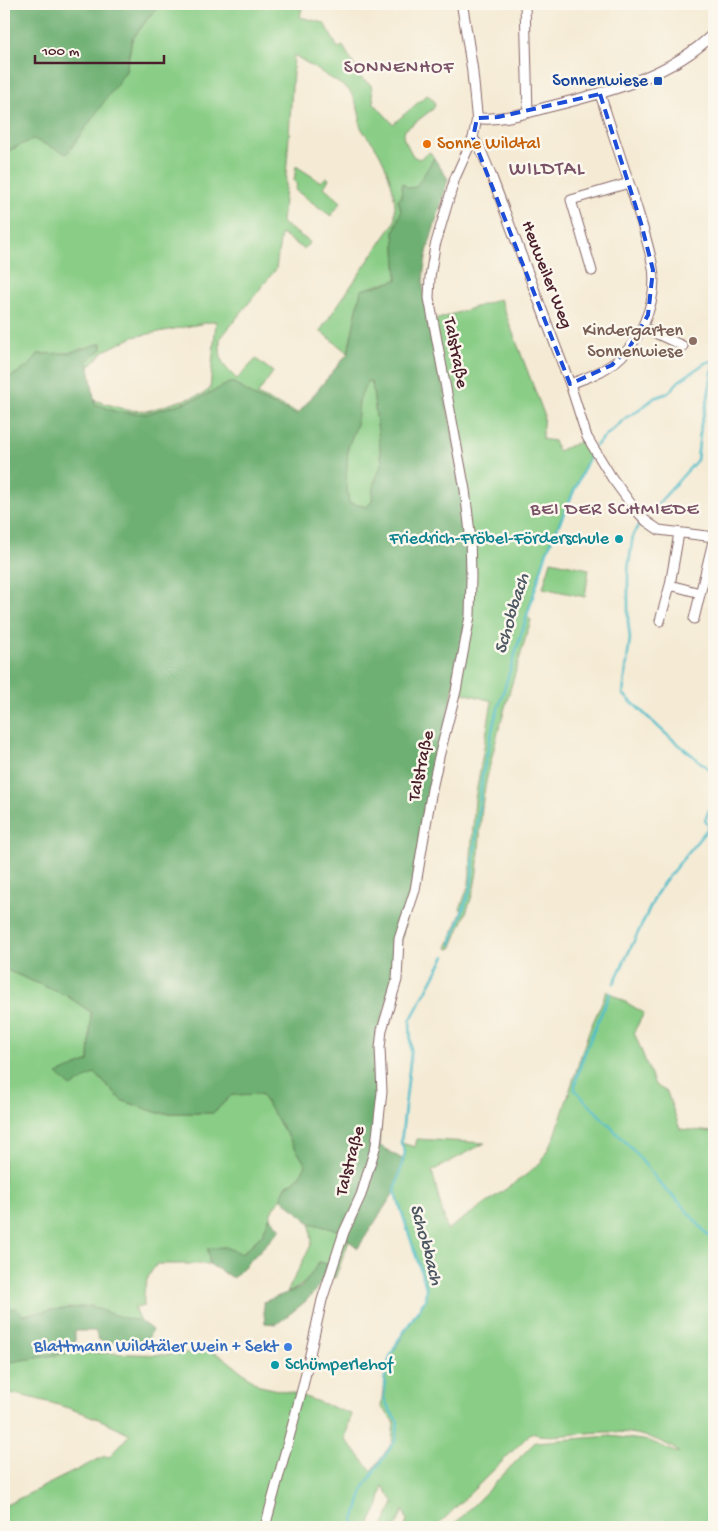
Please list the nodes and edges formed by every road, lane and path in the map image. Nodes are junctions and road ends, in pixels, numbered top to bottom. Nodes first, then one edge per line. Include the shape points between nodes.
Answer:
1 (462, 4) edge
2 (525, 4) edge
3 (714, 33) edge
4 (600, 94) junction
5 (528, 112) junction
6 (477, 118) junction
7 (473, 138) junction
8 (628, 182) junction
9 (592, 271) dead end
10 (642, 327) junction
11 (682, 346) dead end
12 (570, 384) junction
13 (678, 533) junction
14 (670, 585) junction
15 (700, 593) junction
16 (694, 619) dead end
17 (660, 621) dead end
18 (265, 1527) edge

1 - 6 street, Talstraße
2 - 5 street
3 - 4 street via 704,44 656,73
4 - 5 street
4 - 8 street
5 - 6 street
6 - 7 street, Talstraße
7 - 12 street, Heuweiler Weg via 490,172
7 - 18 street, Talstraße via 455,178 435,246 429,298 470,533 472,578 465,651 439,757 414,890 399,939 395,988 382,1030 382,1092 376,1145 361,1196 344,1232 322,1300 303,1386
8 - 9 street via 571,200
8 - 10 street via 653,270 648,315
10 - 11 street
10 - 12 street via 629,348 612,365
12 - 13 street, Heuweiler Weg via 587,436 612,478 646,522 659,530
13 - 14 street
13 - 15 street, Heuweiler Weg via 714,537
14 - 15 street
14 - 17 street
15 - 16 street, Heuweiler Weg

